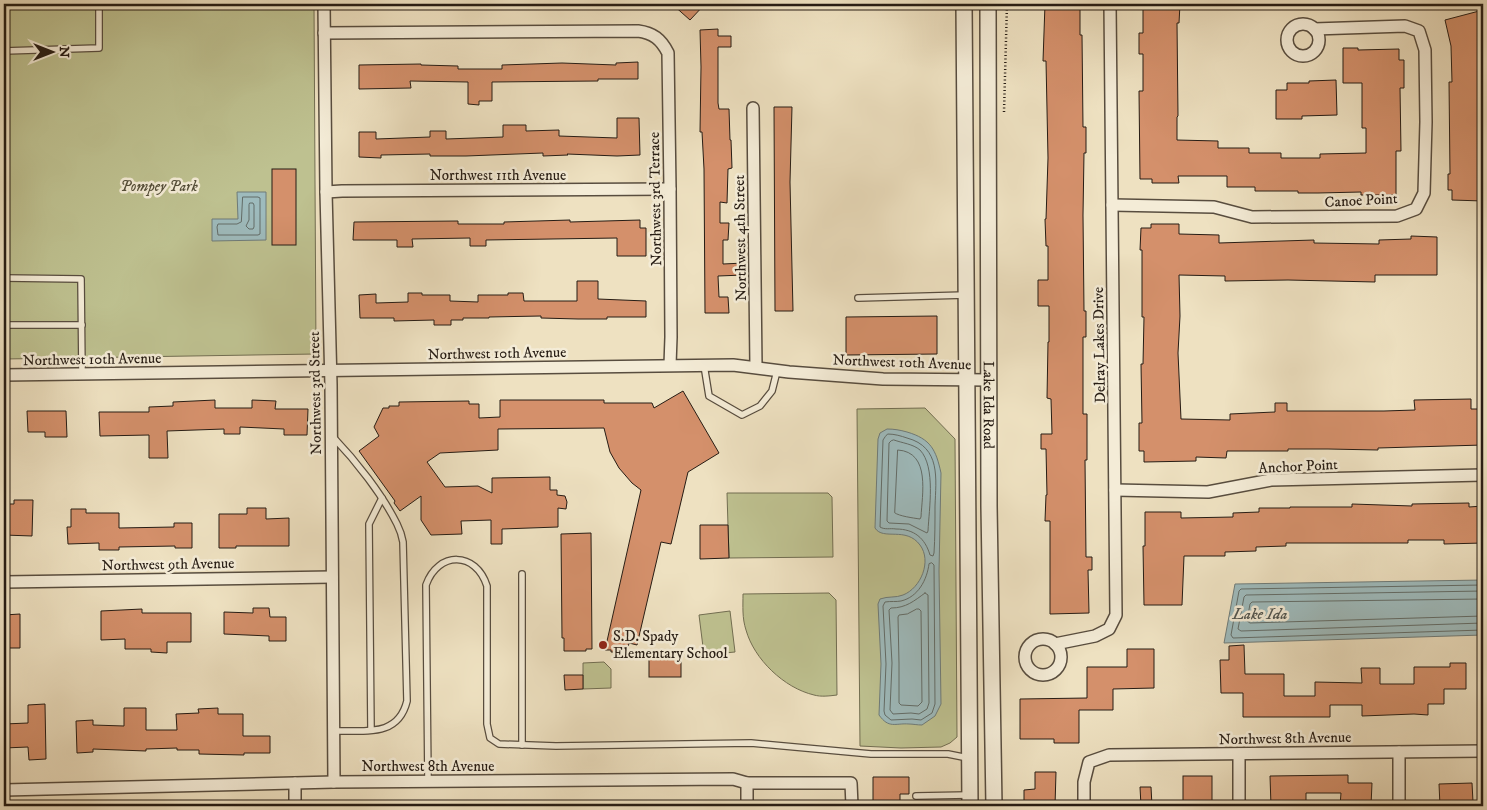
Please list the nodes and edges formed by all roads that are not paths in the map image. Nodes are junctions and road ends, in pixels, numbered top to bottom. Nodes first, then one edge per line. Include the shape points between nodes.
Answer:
1 (99, 4) edge
2 (324, 4) edge
3 (964, 4) edge
4 (988, 4) edge
5 (1110, 4) edge
6 (1314, 29) dead end
7 (324, 33) junction
8 (4, 51) edge
9 (753, 108) dead end
10 (670, 189) junction
11 (326, 192) junction
12 (1112, 205) junction
13 (4, 278) edge
14 (966, 295) junction
15 (858, 298) dead end
16 (82, 325) junction
17 (4, 326) edge
18 (670, 365) junction
19 (704, 365) junction
20 (756, 367) junction
21 (331, 370) junction
22 (777, 371) junction
23 (82, 374) junction
24 (4, 375) edge
25 (966, 380) junction
26 (990, 380) junction
27 (331, 435) junction
28 (1483, 475) edge
29 (1115, 490) junction
30 (382, 498) junction
31 (522, 574) dead end
32 (332, 577) junction
33 (4, 582) edge
34 (1055, 644) dead end
35 (371, 730) junction
36 (334, 731) junction
37 (522, 745) junction
38 (1483, 751) edge
39 (1399, 752) junction
40 (1239, 754) junction
41 (970, 758) junction
42 (428, 781) junction
43 (334, 782) junction
44 (296, 783) junction
45 (748, 783) junction
46 (4, 790) edge
47 (916, 796) dead end
48 (994, 799) edge
49 (970, 801) edge
50 (295, 806) edge
51 (747, 806) edge
52 (852, 806) edge
53 (1084, 806) edge
54 (1239, 806) edge
55 (1399, 806) edge

1 - 8 lane via 100,48
2 - 7 street, Northwest 3rd Street
3 - 14 street, Lake Ida Road
4 - 26 street, Lake Ida Road
5 - 12 street, Delray Lakes Drive
6 - 12 street, Canoe Point via 1405,26 1419,31 1425,50 1426,122 1424,193 1416,209 1397,216 1252,218 1214,207
7 - 10 street, Northwest 3rd Terrace via 648,32 664,44 668,53
7 - 11 street, Northwest 3rd Street
9 - 20 street, Northwest 4th Street
10 - 11 street, Northwest 11th Avenue
10 - 18 street, Northwest 3rd Terrace
11 - 21 street, Northwest 3rd Street
12 - 29 street, Delray Lakes Drive
13 - 16 lane via 81,279
14 - 15 lane
14 - 25 street, Lake Ida Road
16 - 17 lane
16 - 23 lane
18 - 19 street, Northwest 10th Avenue
18 - 21 street, Northwest 10th Avenue
19 - 20 street, Northwest 10th Avenue
19 - 22 lane via 709,396 742,415 760,406 772,391
20 - 22 street, Northwest 10th Avenue
21 - 23 street, Northwest 10th Avenue
21 - 27 street, Northwest 3rd Street
22 - 25 street, Northwest 10th Avenue via 883,379
23 - 24 street, Northwest 10th Avenue
25 - 26 street, Northwest 10th Avenue
25 - 41 street, Lake Ida Road
26 - 48 street, Lake Ida Road
27 - 30 lane
27 - 32 street, Northwest 3rd Street
28 - 29 street, Anchor Point via 1271,480 1208,492
29 - 34 street, Delray Lakes Drive via 1116,615 1109,629 1095,636
30 - 35 lane via 369,524
30 - 35 lane via 398,525 403,542 407,701 399,720 381,730
31 - 37 lane
32 - 33 street, Northwest 9th Avenue
32 - 36 street, Northwest 3rd Street
35 - 36 lane
36 - 43 street, Northwest 3rd Street
37 - 41 lane via 751,743 871,754 948,754
37 - 42 lane via 499,744 490,738 487,724 487,586 484,577 471,563 462,560 443,563 435,568 426,585
38 - 39 street, Northwest 8th Avenue
39 - 40 street, Northwest 8th Avenue
39 - 55 street
40 - 53 street, Northwest 8th Avenue via 1108,755 1089,762 1084,782
40 - 54 street
41 - 48 street
41 - 49 street, Lake Ida Road
42 - 43 street, Northwest 8th Avenue
42 - 45 street, Northwest 8th Avenue via 732,779
43 - 44 street, Northwest 8th Avenue
44 - 46 street, Northwest 8th Avenue
44 - 50 street
45 - 51 street
45 - 52 street, Northwest 8th Avenue via 851,783
47 - 49 lane

